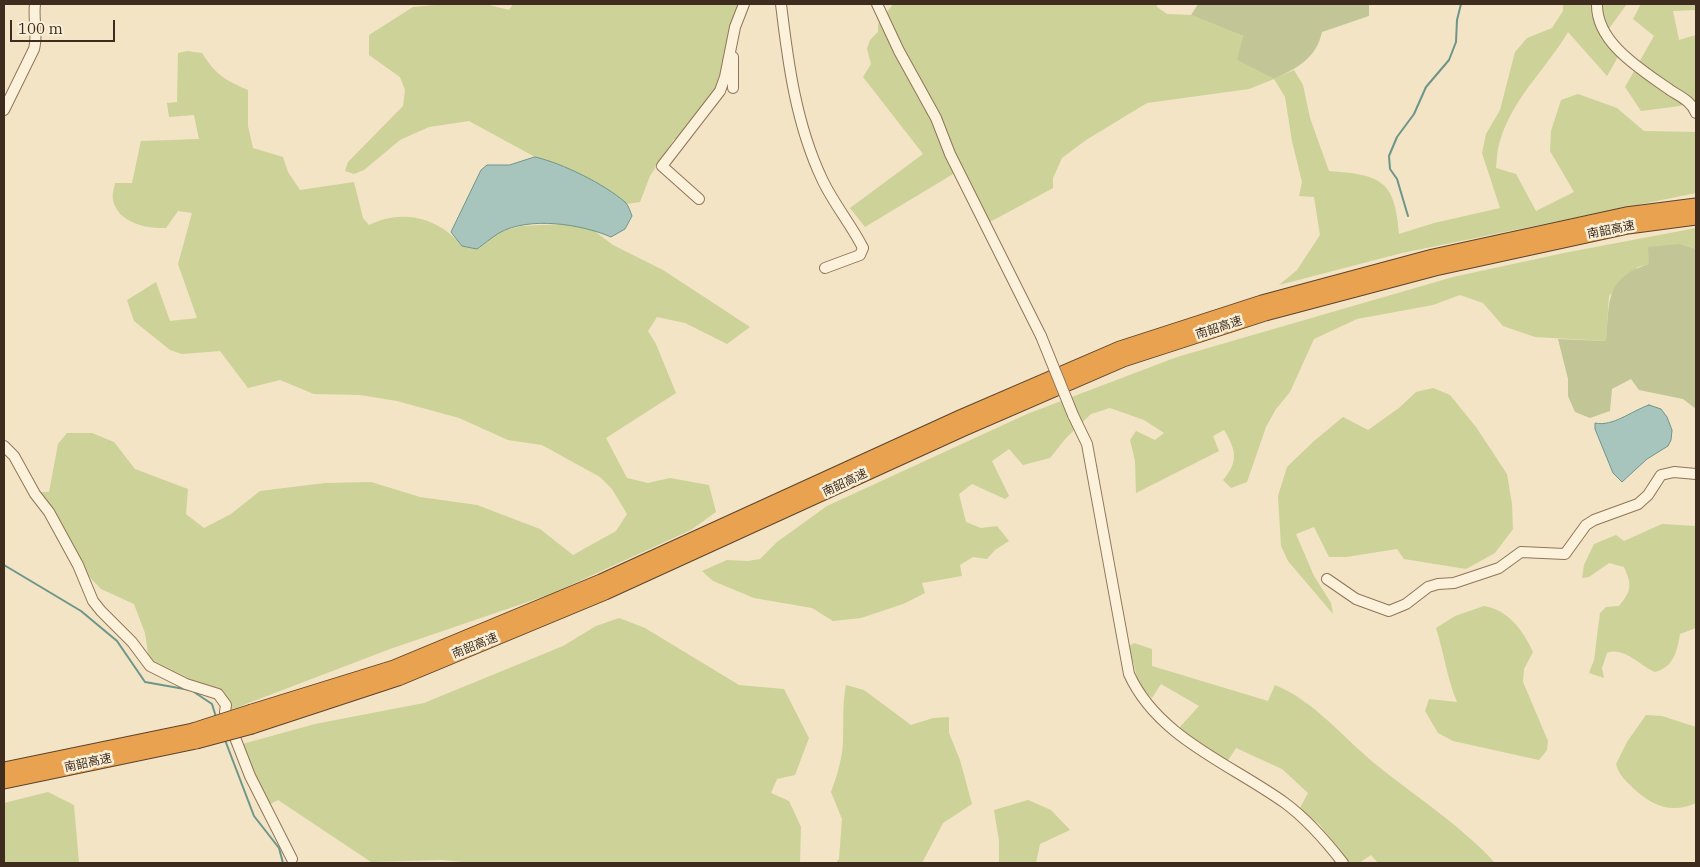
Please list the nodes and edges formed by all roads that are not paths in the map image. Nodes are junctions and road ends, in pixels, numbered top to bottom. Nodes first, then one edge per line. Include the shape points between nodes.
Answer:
1 (35, 4) edge
2 (744, 4) edge
3 (750, 4) edge
4 (781, 4) edge
5 (877, 4) edge
6 (1597, 4) edge
7 (733, 88) dead end
8 (4, 110) edge
9 (1696, 113) edge
10 (699, 199) dead end
11 (1696, 206) edge
12 (1696, 217) edge
13 (825, 268) dead end
14 (4, 446) edge
15 (1696, 474) edge
16 (1327, 579) dead end
17 (252, 719) junction
18 (194, 736) junction
19 (4, 770) edge
20 (4, 781) edge
21 (292, 859) dead end
22 (1343, 863) edge

1 - 8 street via 37,39
2 - 10 street via 735,27 720,91 662,166
3 - 7 street via 734,51
4 - 13 street via 789,68 809,146 823,181 863,248 860,255
5 - 22 street, bridge via 936,118 950,154 1040,336 1087,444 1127,665 1136,689 1152,708 1197,748 1287,804 1325,840
6 - 9 street via 1598,19 1616,46 1634,64 1688,101
11 - 17 highway, 南韶高速 via 1626,215 1433,257 1262,303 1120,349 960,418 601,582 394,668
12 - 17 highway, 南韶高速 via 1628,226 1435,268 1265,313 1124,359 964,428 605,592 398,678
14 - 21 street via 50,512 93,601 101,611 132,642 150,666 223,699 226,705 224,712 250,776
15 - 16 street via 1661,474 1653,489 1638,504 1586,525 1565,554 1521,552 1499,568 1454,583 1428,587 1406,604 1389,610 1356,599
17 - 18 highway, 南韶高速, bridge
18 - 19 highway, 南韶高速
18 - 20 highway, 南韶高速

